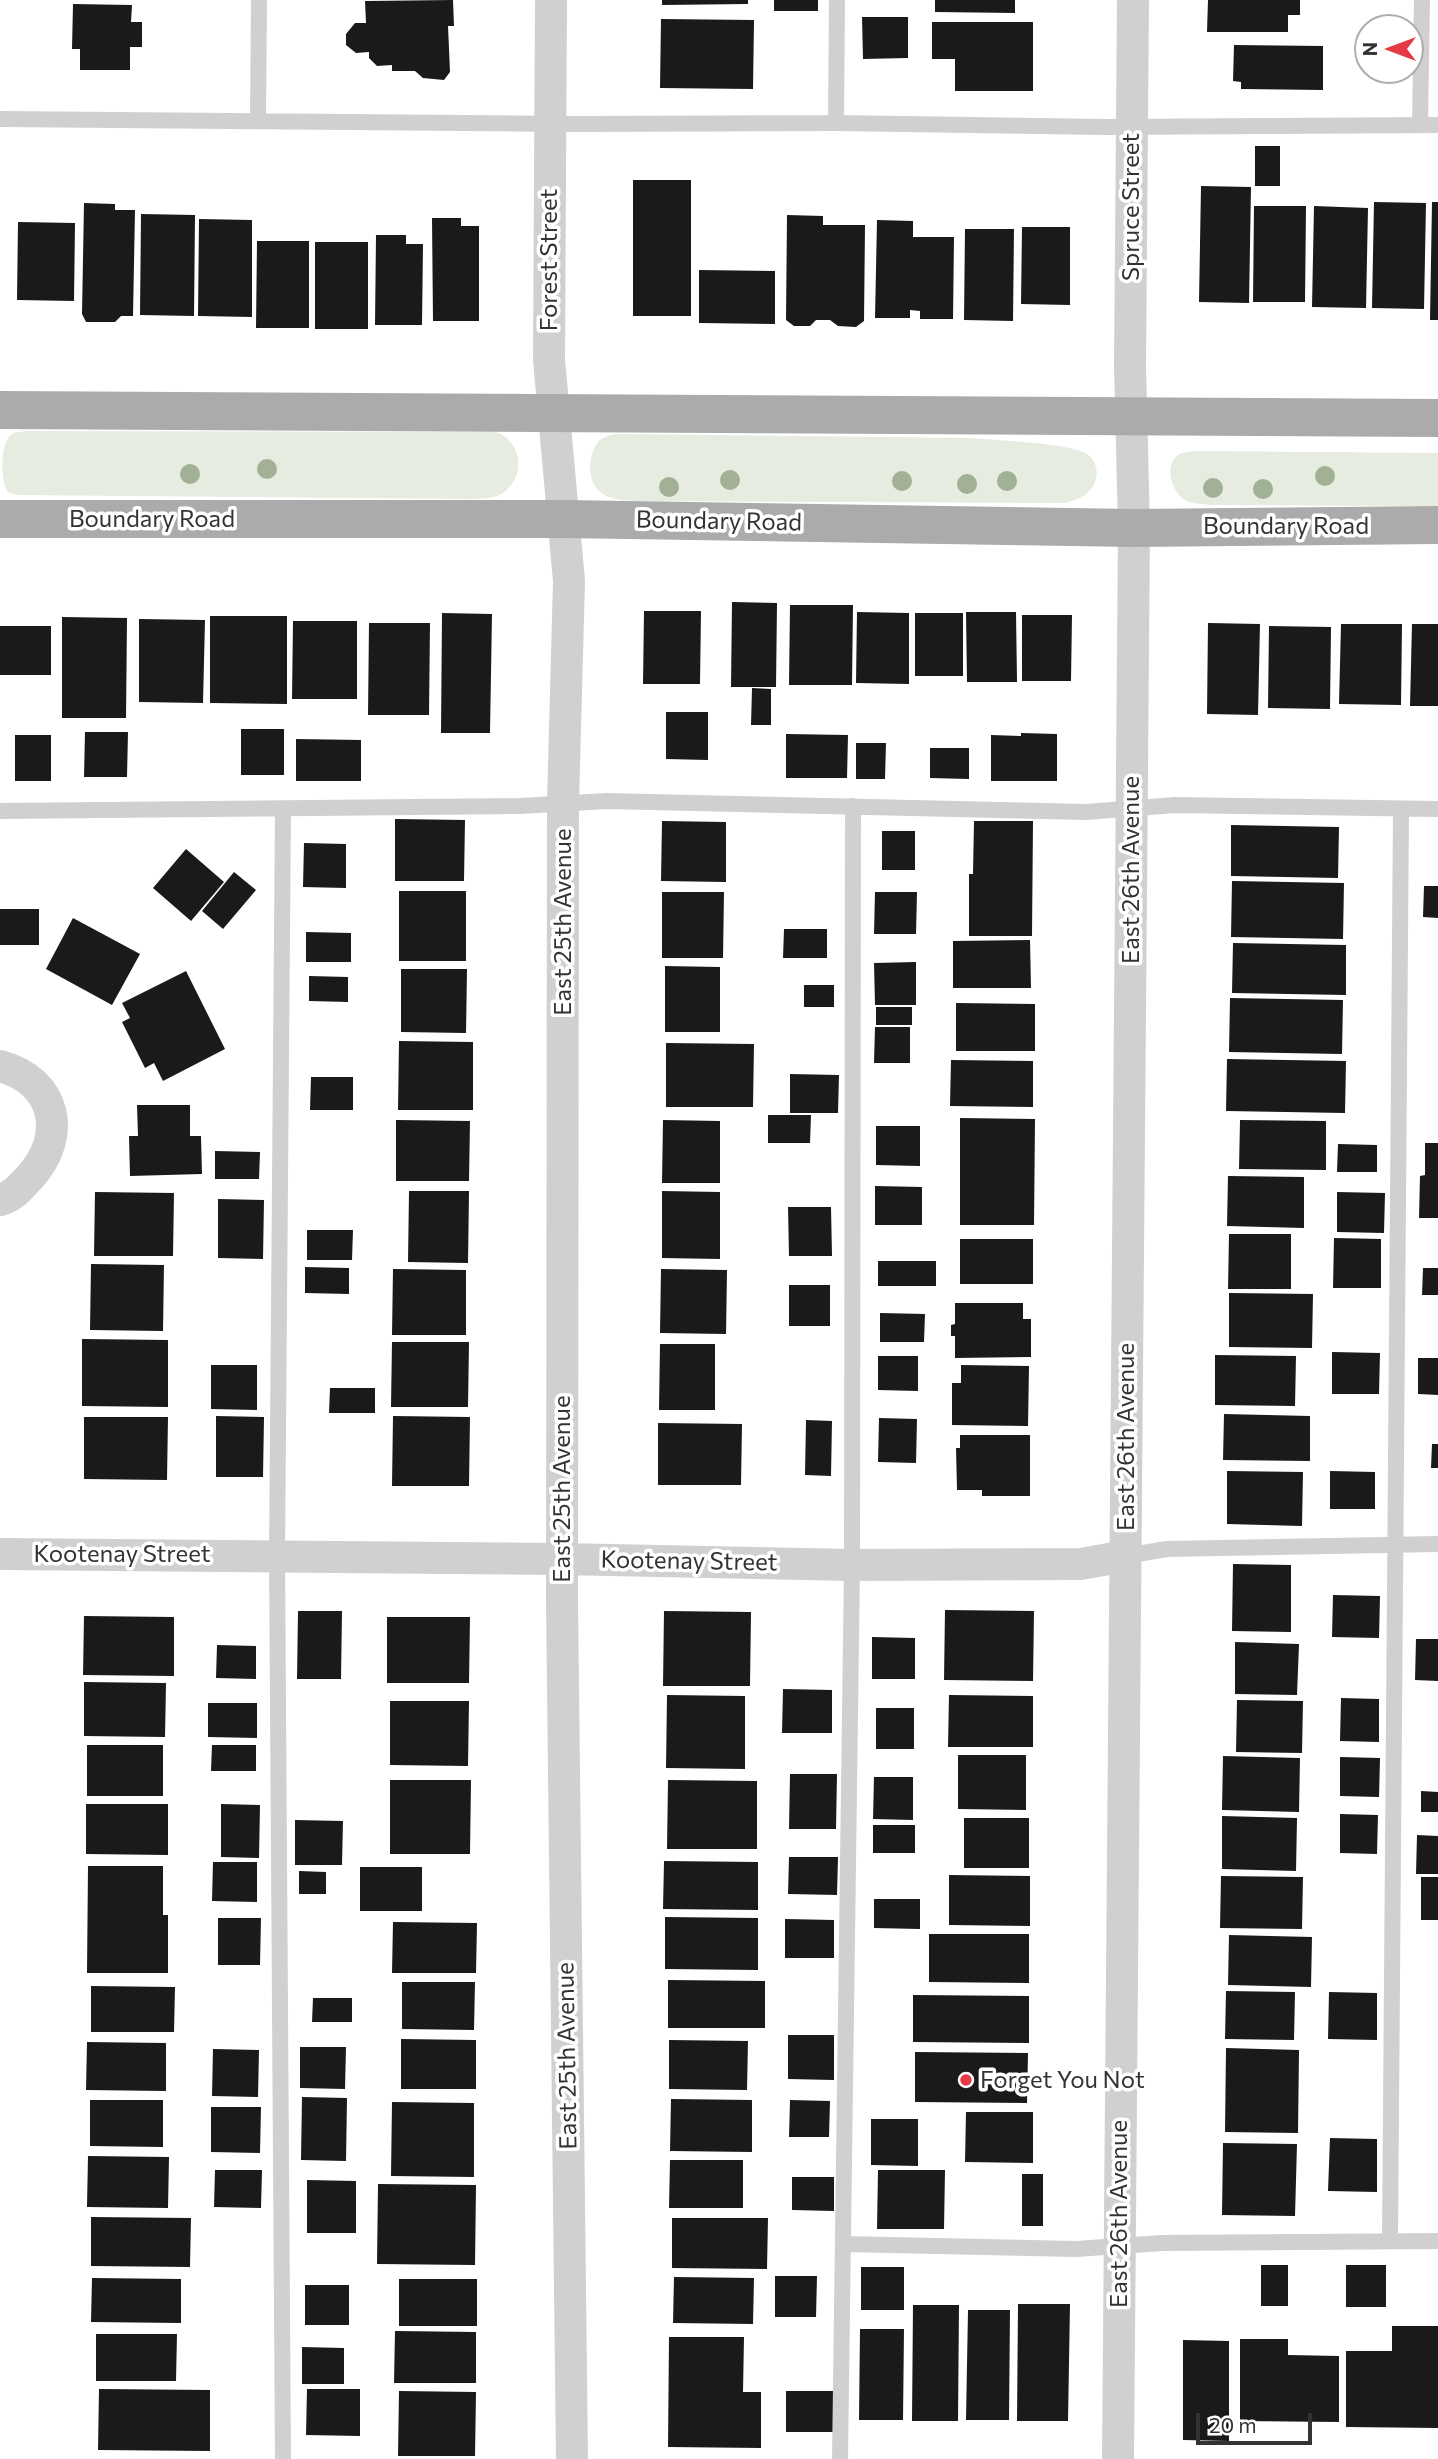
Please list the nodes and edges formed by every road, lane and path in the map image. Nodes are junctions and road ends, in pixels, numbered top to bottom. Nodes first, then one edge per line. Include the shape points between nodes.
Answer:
1 (259, 0) edge
2 (551, 0) edge
3 (837, 0) edge
4 (1133, 0) edge
5 (1422, 0) edge
6 (0, 119) edge
7 (258, 121) junction
8 (836, 123) junction
9 (550, 124) junction
10 (1420, 125) junction
11 (1438, 125) edge
12 (1132, 126) junction
13 (0, 410) edge
14 (553, 412) junction
15 (1132, 415) junction
16 (1438, 418) edge
17 (0, 519) edge
18 (564, 519) junction
19 (1438, 525) edge
20 (1134, 527) junction
21 (564, 803) junction
22 (853, 806) junction
23 (284, 808) junction
24 (1132, 808) junction
25 (1401, 808) junction
26 (1438, 809) edge
27 (0, 811) edge
28 (0, 1066) edge
29 (0, 1200) edge
30 (1395, 1544) junction
31 (1438, 1544) edge
32 (0, 1554) edge
33 (277, 1555) junction
34 (1125, 1556) junction
35 (562, 1559) junction
36 (852, 1565) junction
37 (1390, 2239) junction
38 (1438, 2241) edge
39 (843, 2244) junction
40 (1119, 2246) junction
41 (283, 2459) edge
42 (572, 2459) edge
43 (841, 2459) edge
44 (1118, 2459) edge

1 - 7 lane
2 - 9 street, Forest Street
3 - 8 lane
4 - 12 street, Spruce Street
5 - 10 lane
6 - 7 lane
7 - 9 lane
8 - 9 lane
8 - 12 lane
9 - 14 street, Forest Street
10 - 11 lane
10 - 12 lane
12 - 15 street, Spruce Street
13 - 14 main road
14 - 15 main road
14 - 18 street, Forest Street
15 - 16 main road
15 - 20 street, East 26th Avenue
17 - 18 main road, Boundary Road
18 - 20 main road, Boundary Road
18 - 21 street, East 25th Avenue via 569,581
19 - 20 main road, Boundary Road
20 - 24 street, East 26th Avenue
21 - 22 lane
21 - 23 lane
21 - 35 street, East 25th Avenue
22 - 24 lane via 1086,812
22 - 36 lane
23 - 27 lane
23 - 33 lane
24 - 25 lane
24 - 34 street, East 26th Avenue
25 - 26 lane
25 - 30 lane
28 - 29 street via 25,1075 43,1093 52,1116 51,1142 41,1164 12,1196
30 - 31 lane
30 - 34 lane via 1167,1549
30 - 37 lane
32 - 33 street, Kootenay Street
33 - 35 street, Kootenay Street
33 - 41 lane
34 - 36 street, Kootenay Street via 1081,1564
34 - 40 street, East 26th Avenue
35 - 36 street, Kootenay Street
35 - 42 street, East 25th Avenue
36 - 39 lane
37 - 38 lane
37 - 40 lane
39 - 40 lane
39 - 43 lane
40 - 44 street, East 26th Avenue

